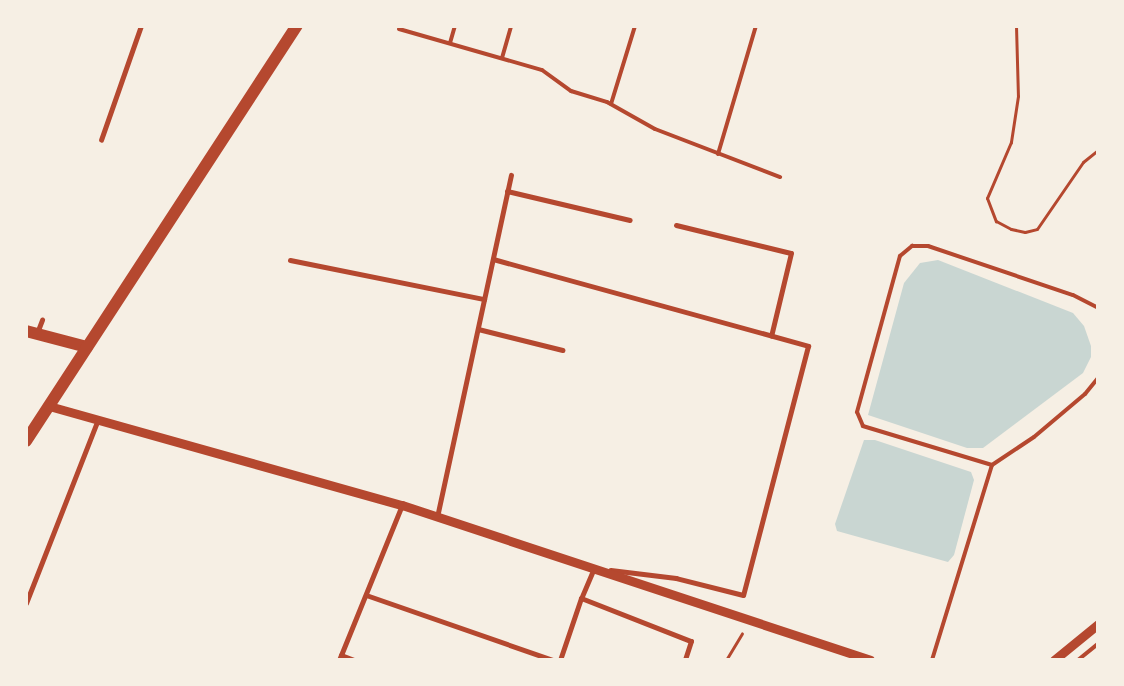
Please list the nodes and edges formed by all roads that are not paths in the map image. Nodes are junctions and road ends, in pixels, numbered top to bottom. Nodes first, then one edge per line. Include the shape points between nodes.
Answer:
1 (141, 26) edge
2 (297, 26) edge
3 (455, 26) edge
4 (511, 26) edge
5 (635, 26) edge
6 (756, 26) edge
7 (399, 28) dead end
8 (450, 43) junction
9 (502, 58) junction
10 (611, 104) junction
11 (101, 140) dead end
12 (718, 154) junction
13 (511, 175) dead end
14 (780, 177) dead end
15 (507, 191) junction
16 (630, 220) dead end
17 (676, 225) dead end
18 (492, 259) junction
19 (290, 260) dead end
20 (484, 299) junction
21 (1098, 308) edge
22 (42, 320) dead end
23 (478, 329) junction
24 (32, 333) edge
25 (771, 336) junction
26 (87, 347) junction
27 (562, 350) dead end
28 (1098, 378) edge
29 (49, 406) junction
30 (98, 419) junction
31 (26, 441) edge
32 (992, 465) junction
33 (402, 505) junction
34 (437, 517) junction
35 (593, 568) junction
36 (366, 595) junction
37 (581, 598) junction
38 (26, 603) edge
39 (1098, 624) edge
40 (1098, 644) edge
41 (340, 658) edge
42 (354, 660) edge
43 (552, 660) edge
44 (560, 660) edge
45 (685, 660) edge
46 (870, 660) edge
47 (932, 660) edge
48 (1054, 660) edge
49 (1078, 660) edge

1 - 11 street
2 - 26 main road
3 - 8 lane
4 - 9 lane
5 - 10 lane
6 - 12 lane
7 - 8 lane
8 - 9 lane
9 - 10 lane via 542,70 571,91
10 - 12 lane via 655,130
12 - 14 lane
13 - 15 street
15 - 16 street
15 - 18 street
17 - 25 street via 792,253
18 - 20 street
18 - 25 street
19 - 20 street
20 - 23 street
21 - 32 lane via 1073,295 928,246 912,246 900,256 857,412 863,426
22 - 24 street
23 - 27 street
23 - 34 street
24 - 26 main road
25 - 35 street via 808,346 743,594 676,578
26 - 29 main road
28 - 32 lane via 1078,400 1034,437
29 - 30 street
29 - 31 main road
30 - 33 street
30 - 38 street
32 - 47 lane
33 - 34 street
33 - 36 street
34 - 35 street
35 - 37 street
35 - 46 street
36 - 41 street
36 - 43 street
37 - 44 street
37 - 45 street via 691,641
39 - 48 street
40 - 49 lane
41 - 42 street

